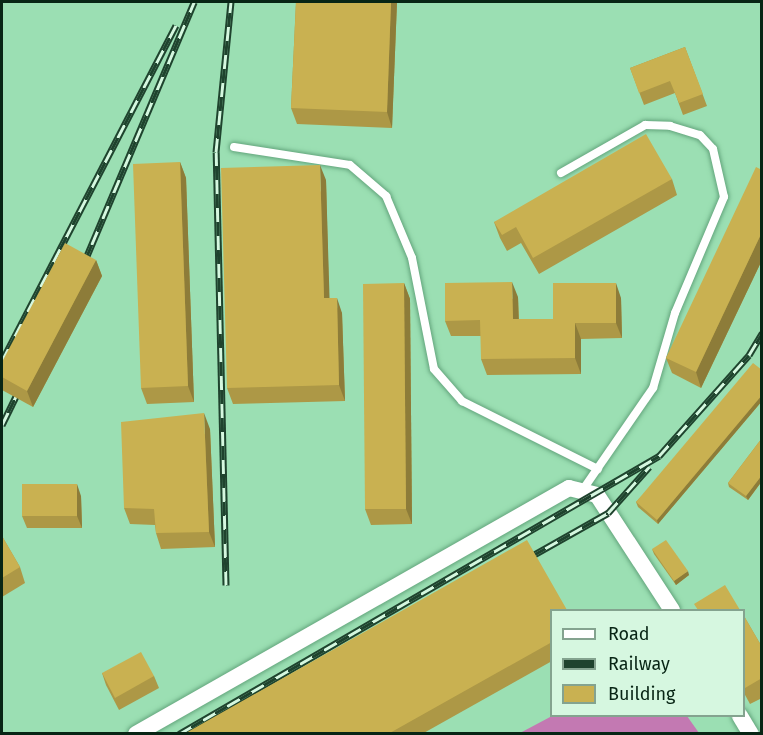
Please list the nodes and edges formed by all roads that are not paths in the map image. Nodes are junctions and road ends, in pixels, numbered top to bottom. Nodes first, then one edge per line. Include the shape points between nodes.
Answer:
1 (234, 147) dead end
2 (561, 173) dead end
3 (598, 469) junction
4 (584, 488) junction
5 (671, 609) edge
6 (741, 717) edge
7 (136, 734) edge
8 (751, 734) edge

1 - 3 lane via 350,165 377,188 386,196 412,258 434,369 462,400
2 - 3 lane via 645,125 700,135 722,172 724,197 675,313 653,388
3 - 4 lane
4 - 5 street via 597,495
4 - 7 street via 569,488
6 - 8 street

